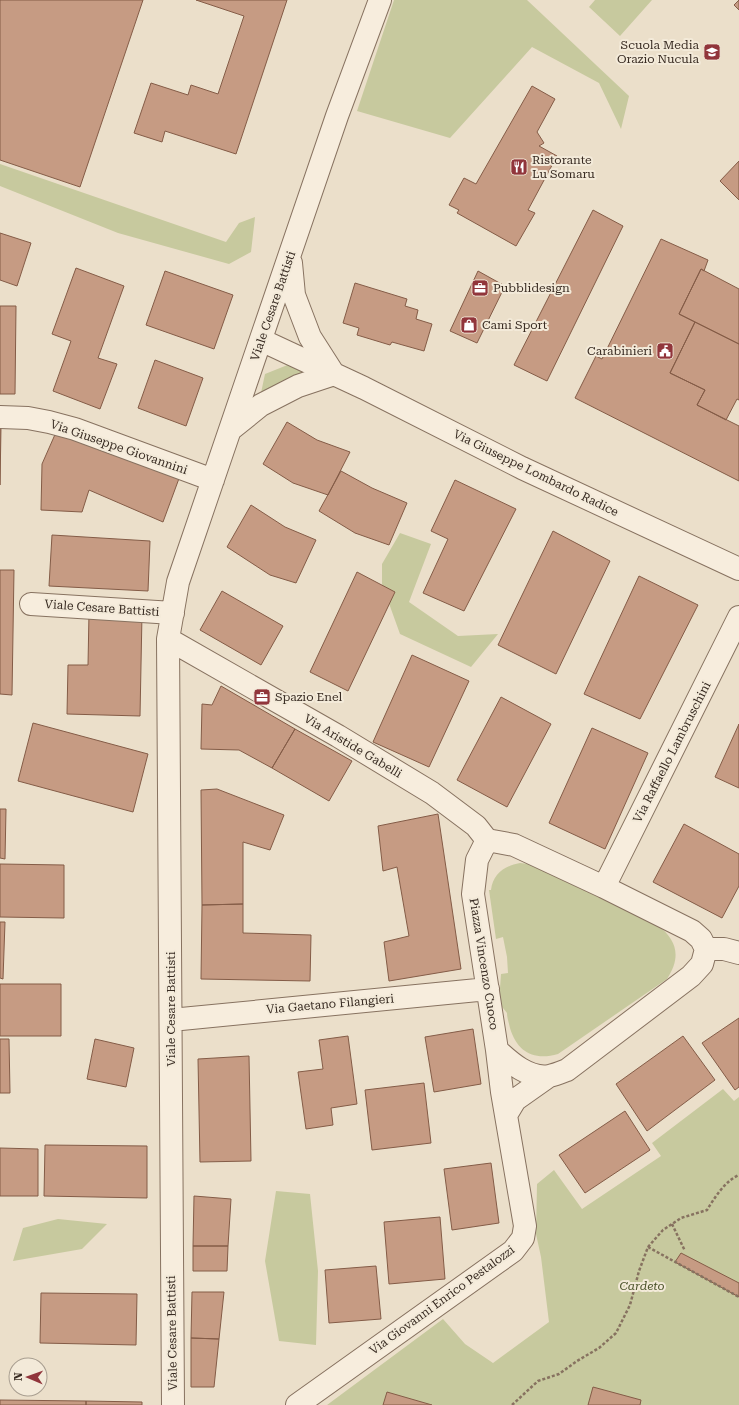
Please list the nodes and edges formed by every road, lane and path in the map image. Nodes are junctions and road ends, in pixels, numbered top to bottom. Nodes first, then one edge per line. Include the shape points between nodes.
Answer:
1 (380, 0) edge
2 (290, 256) junction
3 (261, 340) junction
4 (334, 374) junction
5 (0, 417) edge
6 (230, 430) junction
7 (213, 480) junction
8 (739, 569) edge
9 (31, 604) dead end
10 (173, 613) junction
11 (739, 616) edge
12 (168, 639) junction
13 (487, 840) junction
14 (604, 887) junction
15 (706, 949) junction
16 (739, 953) edge
17 (488, 989) junction
18 (171, 1020) junction
19 (497, 1050) junction
20 (549, 1076) junction
21 (506, 1115) junction
22 (739, 1175) edge
23 (672, 1224) junction
24 (648, 1247) junction
25 (685, 1251) dead end
26 (739, 1297) edge
27 (173, 1405) edge
28 (297, 1405) edge
29 (512, 1405) edge

1 - 2 street, Viale Cesare Battisti via 337,116
2 - 3 street, Viale Cesare Battisti
2 - 4 street via 294,295 310,337
3 - 4 street, Via Giuseppe Lombardo Radice
3 - 6 street, Viale Cesare Battisti
4 - 6 street via 298,386 261,405
4 - 8 street, Via Giuseppe Lombardo Radice via 522,468
5 - 7 street, Via Giuseppe Giovannini via 28,418 75,429
6 - 7 street, Viale Cesare Battisti
7 - 10 street, Viale Cesare Battisti via 178,582
9 - 10 street, Viale Cesare Battisti
10 - 12 street, Viale Cesare Battisti
11 - 14 street, Via Raffaello Lambruschini
12 - 13 street, Via Aristide Gabelli via 432,793 476,826
12 - 18 street, Viale Cesare Battisti
13 - 14 street via 514,845
13 - 17 street, Piazza Vincenzo Cuoco via 477,860 473,894
14 - 15 street via 692,931 701,938
15 - 16 street via 724,949
15 - 20 street via 702,964 691,976 567,1070
17 - 18 street, Via Gaetano Filangieri
17 - 19 street, Piazza Vincenzo Cuoco
18 - 27 street, Viale Cesare Battisti
19 - 20 street via 513,1064 532,1074
19 - 21 street, Via Giovanni Enrico Pestalozzi
20 - 21 street via 515,1100
21 - 28 street, Via Giovanni Enrico Pestalozzi via 525,1226 523,1238 513,1251
22 - 23 path via 718,1192 708,1210 681,1218
23 - 24 path
23 - 25 path
24 - 26 path
24 - 29 path via 630,1305 616,1333 599,1348 559,1374 538,1381

